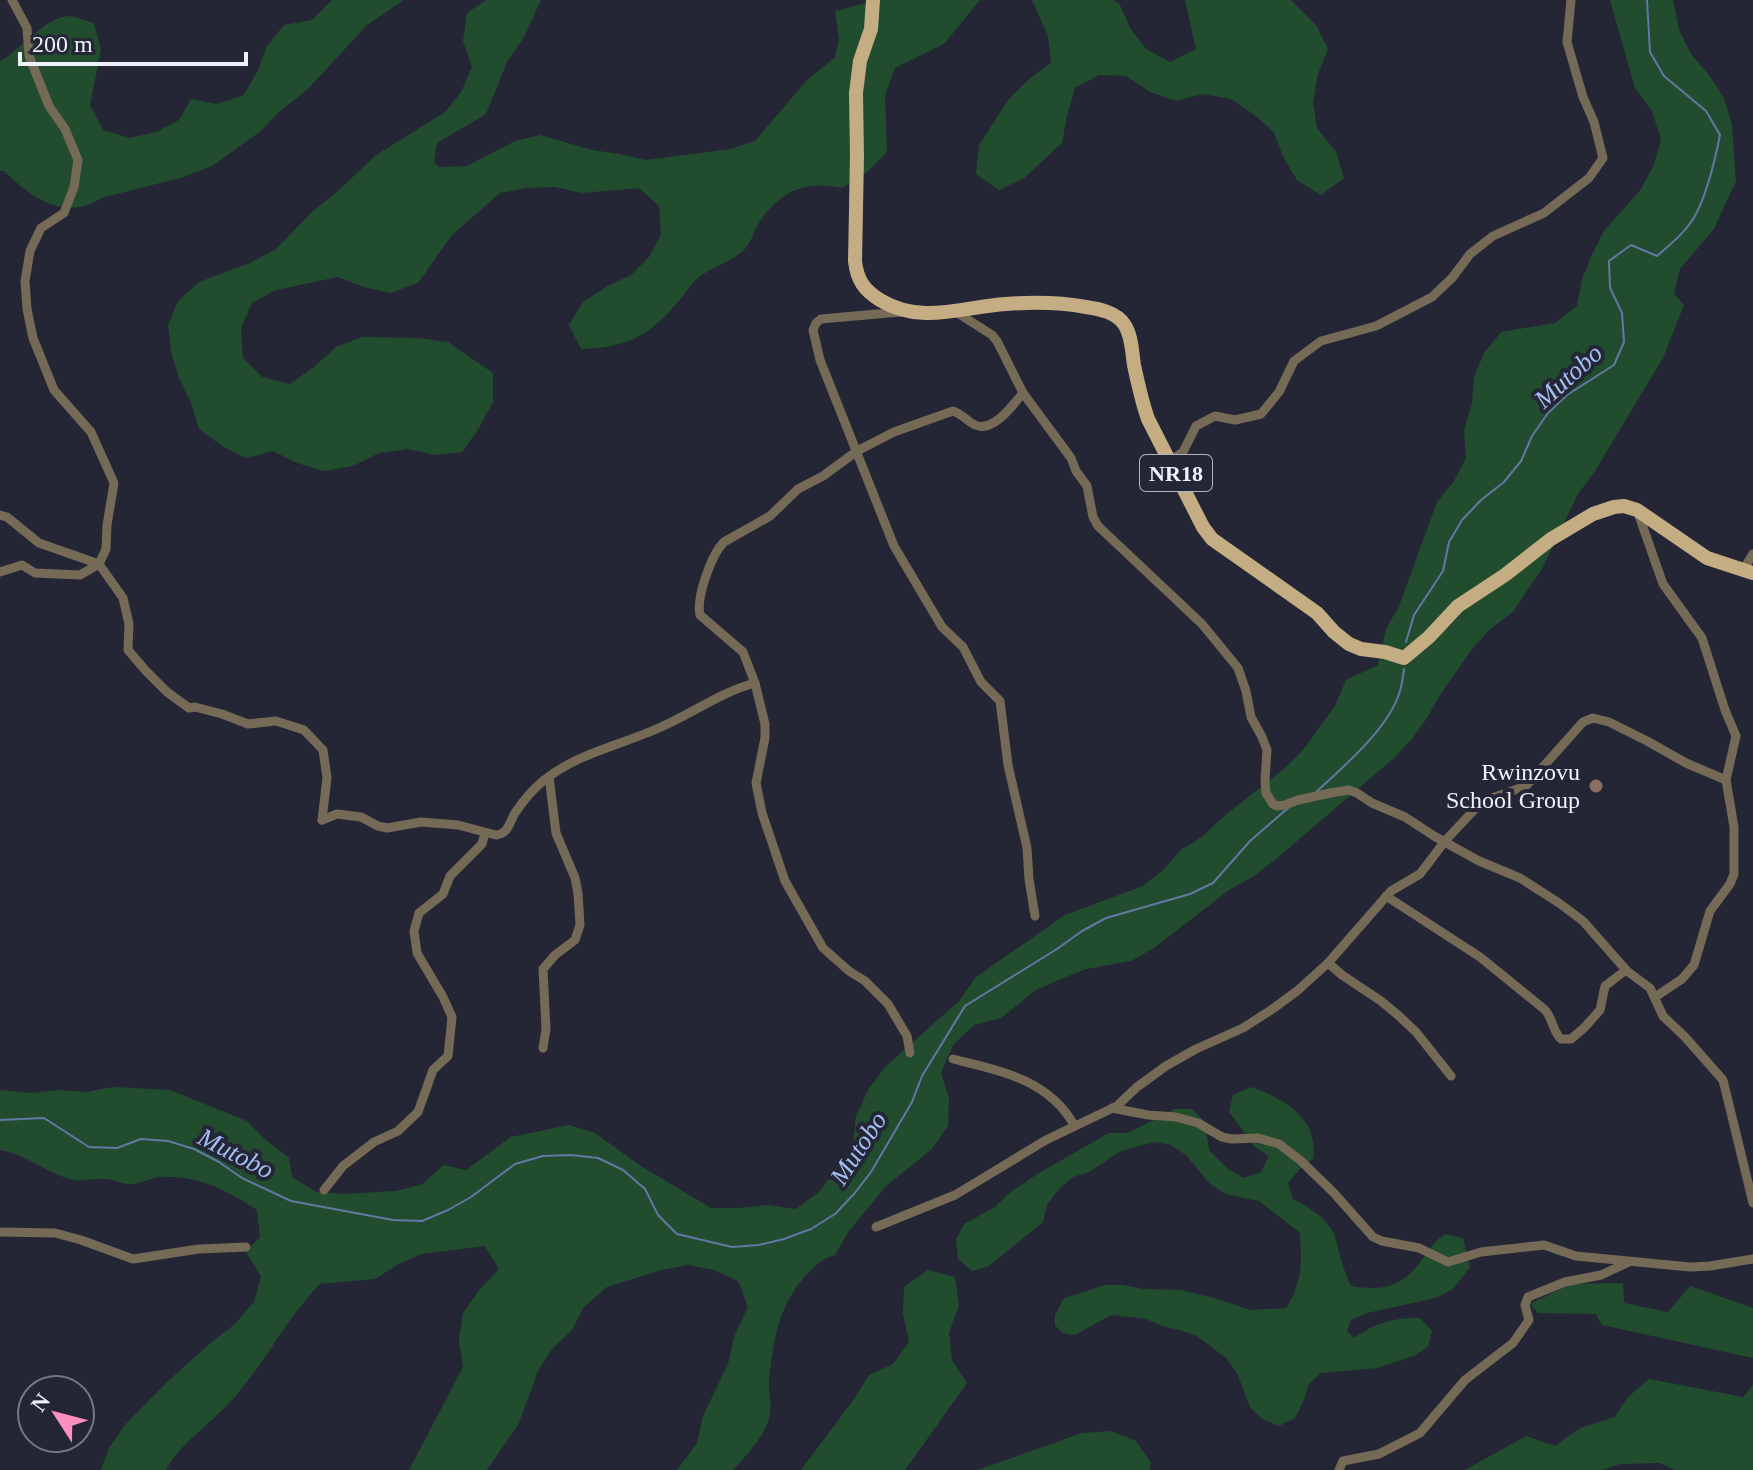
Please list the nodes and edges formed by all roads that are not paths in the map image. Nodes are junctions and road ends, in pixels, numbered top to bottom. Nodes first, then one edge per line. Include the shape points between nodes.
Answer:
1 (12, 0) edge
2 (873, 0) edge
3 (1571, 0) edge
4 (955, 311) junction
5 (908, 312) junction
6 (1023, 393) junction
7 (857, 451) junction
8 (1169, 462) junction
9 (1637, 510) junction
10 (0, 515) edge
11 (1753, 554) edge
12 (99, 564) junction
13 (1748, 571) edge
14 (0, 572) edge
15 (755, 683) junction
16 (549, 777) junction
17 (1726, 780) junction
18 (485, 833) junction
19 (1445, 841) junction
20 (1386, 896) junction
21 (1035, 916) dead end
22 (1328, 963) junction
23 (1626, 970) junction
24 (1655, 997) junction
25 (543, 1048) dead end
26 (910, 1053) dead end
27 (953, 1059) dead end
28 (1451, 1076) dead end
29 (1112, 1108) junction
30 (1074, 1125) junction
31 (324, 1190) dead end
32 (1753, 1201) edge
33 (876, 1227) dead end
34 (0, 1232) edge
35 (246, 1247) dead end
36 (1753, 1259) edge
37 (1632, 1261) junction
38 (1339, 1470) edge

1 - 12 street via 27,28 29,56 49,106 78,160 64,213 41,228 25,281 33,338 54,390 91,432 114,483 106,549
2 - 5 main road, NR18 via 856,93 856,273 871,294
3 - 8 street via 1567,42 1603,158 1589,178 1544,213 1493,236 1432,297 1376,326 1321,341 1294,361 1261,414 1235,420 1215,416 1196,426 1183,452
4 - 5 main road, NR18
4 - 6 street via 997,341
4 - 8 main road, NR18 via 1035,302 1070,304 1117,317 1126,327 1142,403
5 - 7 street via 821,319 813,330 824,373
6 - 7 street via 988,425 975,425 953,411
6 - 19 street via 1087,486 1098,526 1206,628 1238,668 1251,717 1267,750 1266,793 1273,804 1349,790
7 - 15 street via 798,489 770,516 724,542 710,563 700,615 743,652
7 - 21 street via 894,546 920,592 942,627 963,647 981,682 1000,701
8 - 9 main road, NR18 via 1212,539 1317,613 1349,644 1404,658 1458,606 1551,539 1593,514 1624,506
9 - 13 main road via 1707,558
9 - 17 street via 1663,584 1702,638 1736,736
10 - 12 street via 39,543
11 - 13 street
12 - 14 street via 80,575 35,573 22,565
12 - 18 street via 123,598 128,650 167,692 189,708 248,724 276,721 304,730 323,750 327,778 322,820 337,814 387,828 421,822
15 - 16 street
15 - 26 street via 765,724 756,783 785,881 823,948 888,1004 907,1036
16 - 18 street via 528,796 505,831
16 - 25 street via 556,833 575,878 580,925 575,940 543,969
17 - 19 street via 1593,718 1576,728 1533,780 1483,803
17 - 24 street via 1734,874 1710,911 1690,973
18 - 31 street via 482,844 450,876 443,894 419,913 414,931 417,953 452,1017 448,1056 433,1070 418,1112 343,1166
19 - 20 street via 1420,874
19 - 23 street via 1559,903 1583,921
20 - 22 street
20 - 23 street via 1480,957 1544,1009 1561,1039 1571,1039 1595,1016 1605,986
22 - 28 street via 1399,1016
22 - 29 street via 1271,1010 1166,1066
23 - 24 street
24 - 32 street via 1663,1016 1723,1080
27 - 30 street via 1023,1079 1062,1105
29 - 30 street
29 - 37 street via 1176,1117 1232,1139 1279,1144 1373,1237 1419,1248 1448,1262 1481,1252 1544,1245 1576,1256
30 - 33 street via 955,1195
34 - 35 street via 55,1233 133,1259
36 - 37 street via 1690,1267
37 - 38 street via 1528,1297 1529,1320 1513,1343 1465,1380 1420,1433 1379,1454 1343,1461

